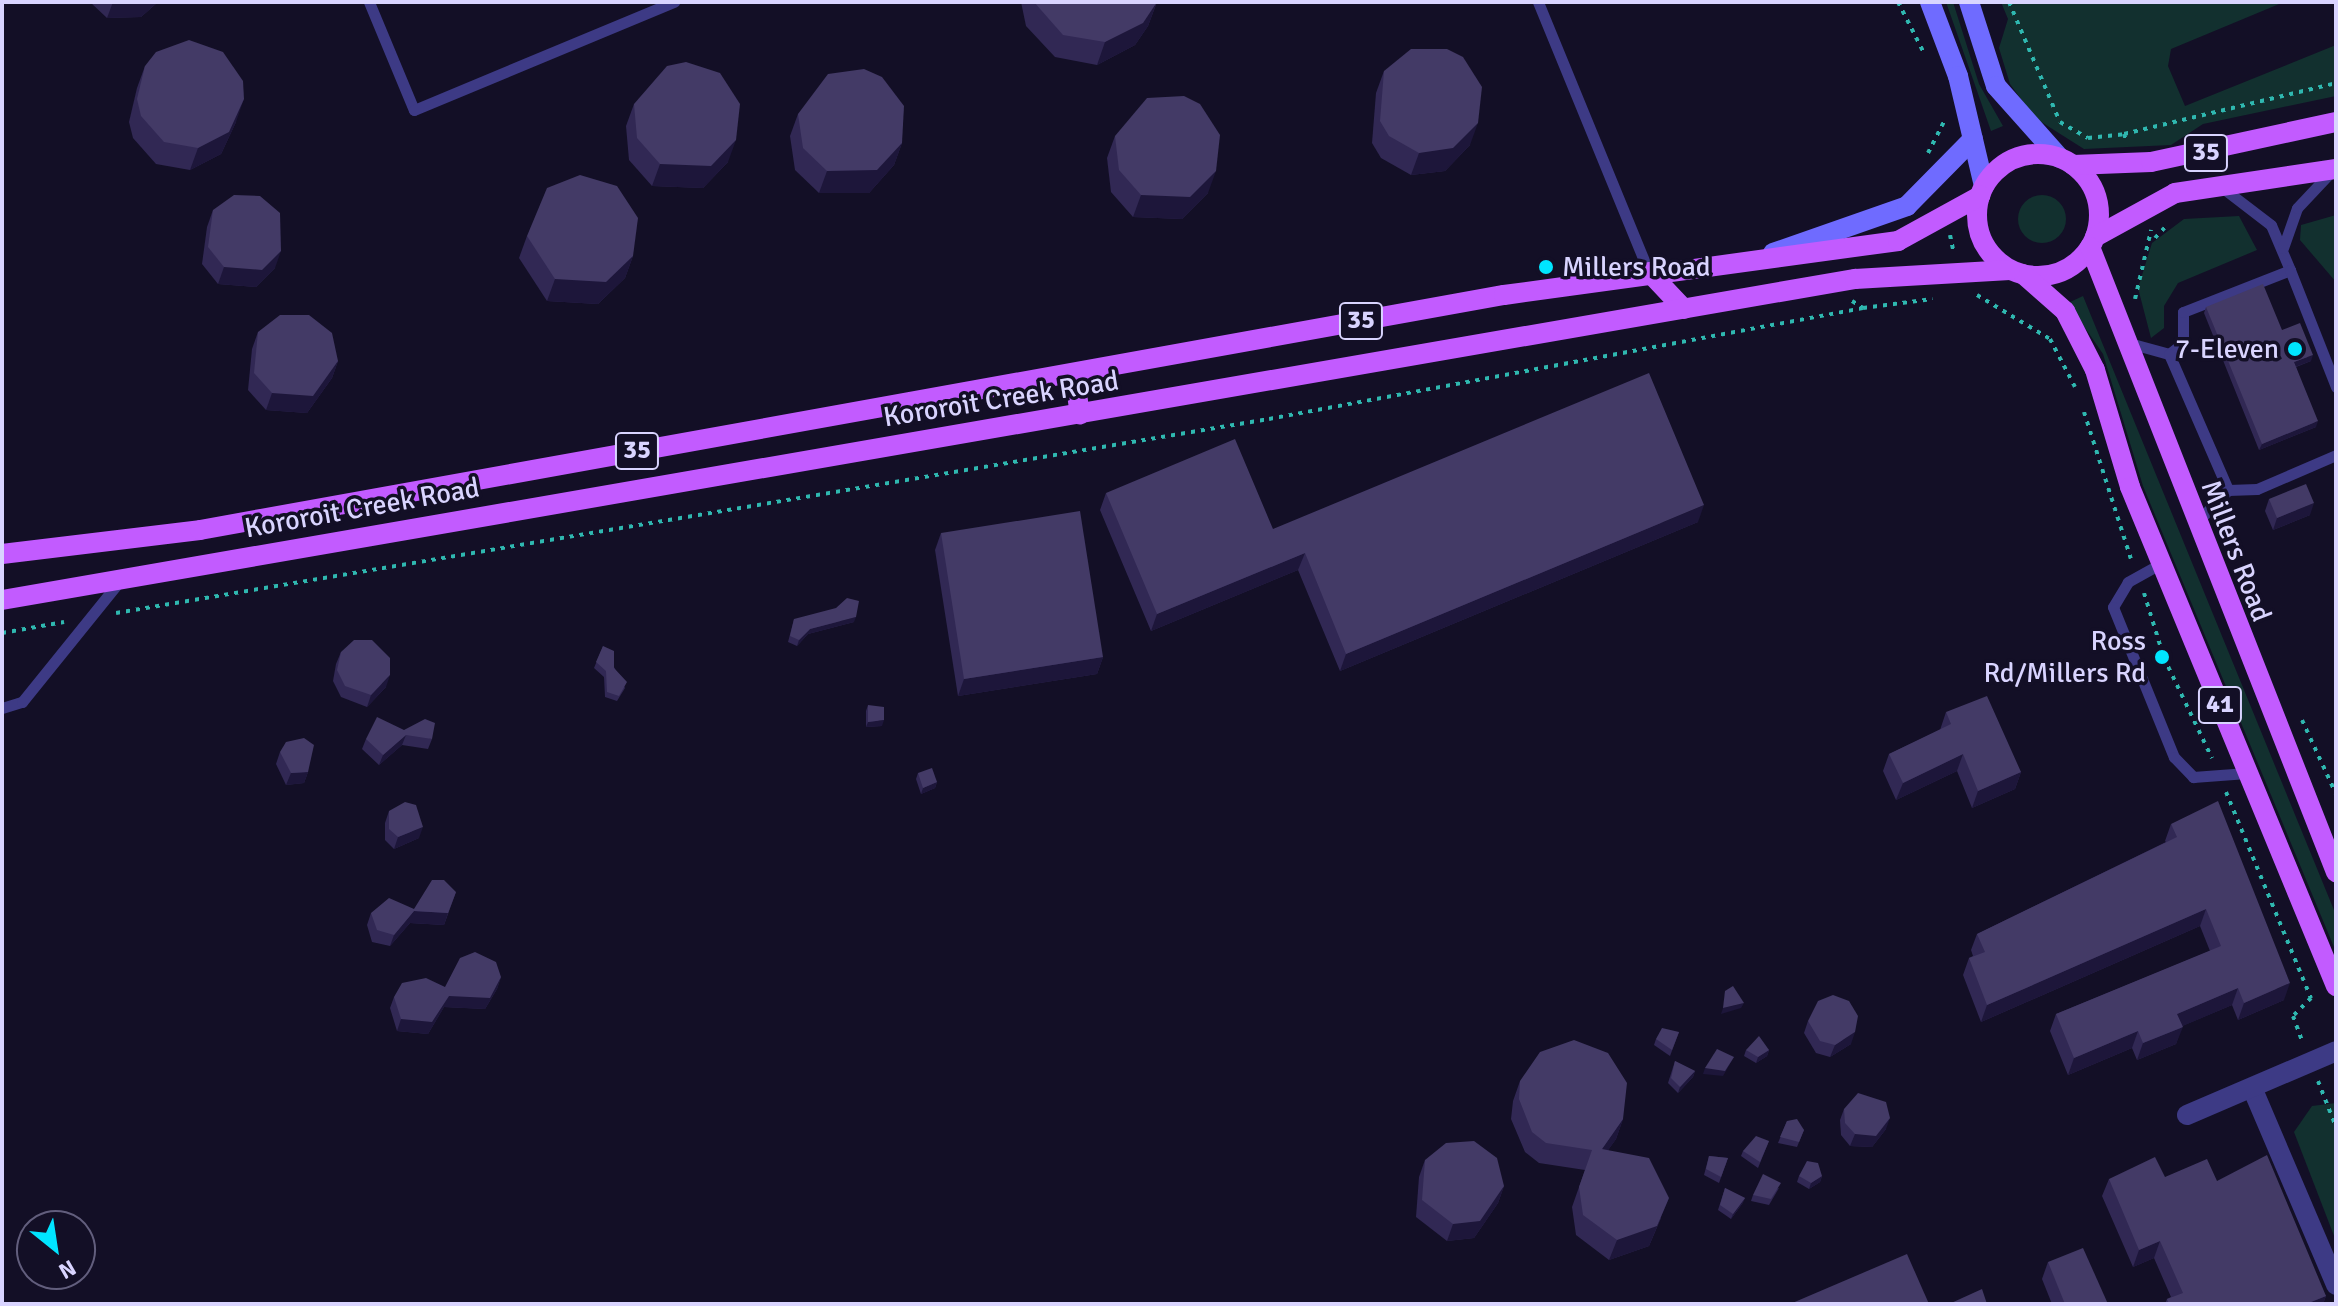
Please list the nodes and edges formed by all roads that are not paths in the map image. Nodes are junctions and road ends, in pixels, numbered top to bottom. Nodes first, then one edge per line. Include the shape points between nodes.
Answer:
1 (369, 2) edge
2 (674, 2) edge
3 (1538, 2) edge
4 (1930, 2) edge
5 (1969, 2) edge
6 (2336, 122) edge
7 (1973, 139) junction
8 (2066, 161) junction
9 (2335, 169) edge
10 (2223, 188) junction
11 (1982, 191) junction
12 (2092, 242) junction
13 (2283, 248) junction
14 (1765, 256) junction
15 (2290, 270) junction
16 (1649, 272) junction
17 (2017, 272) junction
18 (1684, 309) junction
19 (2122, 339) junction
20 (2169, 354) junction
21 (1074, 373) junction
22 (2336, 387) edge
23 (1080, 415) junction
24 (2336, 455) edge
25 (2228, 490) junction
26 (2195, 525) junction
27 (2, 554) edge
28 (2160, 564) junction
29 (118, 583) junction
30 (2, 600) edge
31 (2, 708) edge
32 (2247, 773) junction
33 (2336, 872) edge
34 (2336, 986) edge
35 (2336, 1051) edge
36 (2253, 1090) junction
37 (2187, 1115) dead end
38 (2336, 1285) edge

1 - 2 lane via 414,110
3 - 16 lane
4 - 7 main road
5 - 8 main road via 1996,86 2026,126
6 - 8 main road, 35 via 2133,163
7 - 11 main road
7 - 14 main road via 1937,181 1884,216
8 - 11 main road, 35 via 2017,158
8 - 12 main road via 2097,200
9 - 10 main road, 35
9 - 13 lane via 2297,208
10 - 12 main road, 35 via 2175,193 2141,207
10 - 13 lane via 2258,212
11 - 14 main road, Kororoit Creek Road / 35 via 1945,218 1898,241
11 - 17 main road via 1982,238
12 - 17 main road, 35 via 2061,272
12 - 19 main road, Millers Road / 41
13 - 15 lane
14 - 16 main road, Kororoit Creek Road / 35
15 - 20 lane via 2183,312 2183,343
15 - 22 lane
16 - 18 main road
16 - 21 main road, Kororoit Creek Road / 35
17 - 18 main road, Kororoit Creek Road / 35 via 1956,269
17 - 28 main road, 41 via 2076,329
18 - 23 main road, Kororoit Creek Road / 35
19 - 20 lane
19 - 26 main road, Millers Road / 41
20 - 25 lane
21 - 23 main road
21 - 27 main road, Kororoit Creek Road / 35 via 200,530
23 - 29 main road, Kororoit Creek Road / 35 via 652,484
24 - 25 lane via 2257,489
25 - 26 lane
26 - 33 main road, Millers Road / 41
28 - 32 main road, 41
28 - 32 lane via 2138,576 2113,607 2168,743 2193,777
29 - 30 main road, Kororoit Creek Road / 35
29 - 31 lane via 22,702
32 - 34 main road, 41
35 - 36 street
36 - 37 street
36 - 38 street

